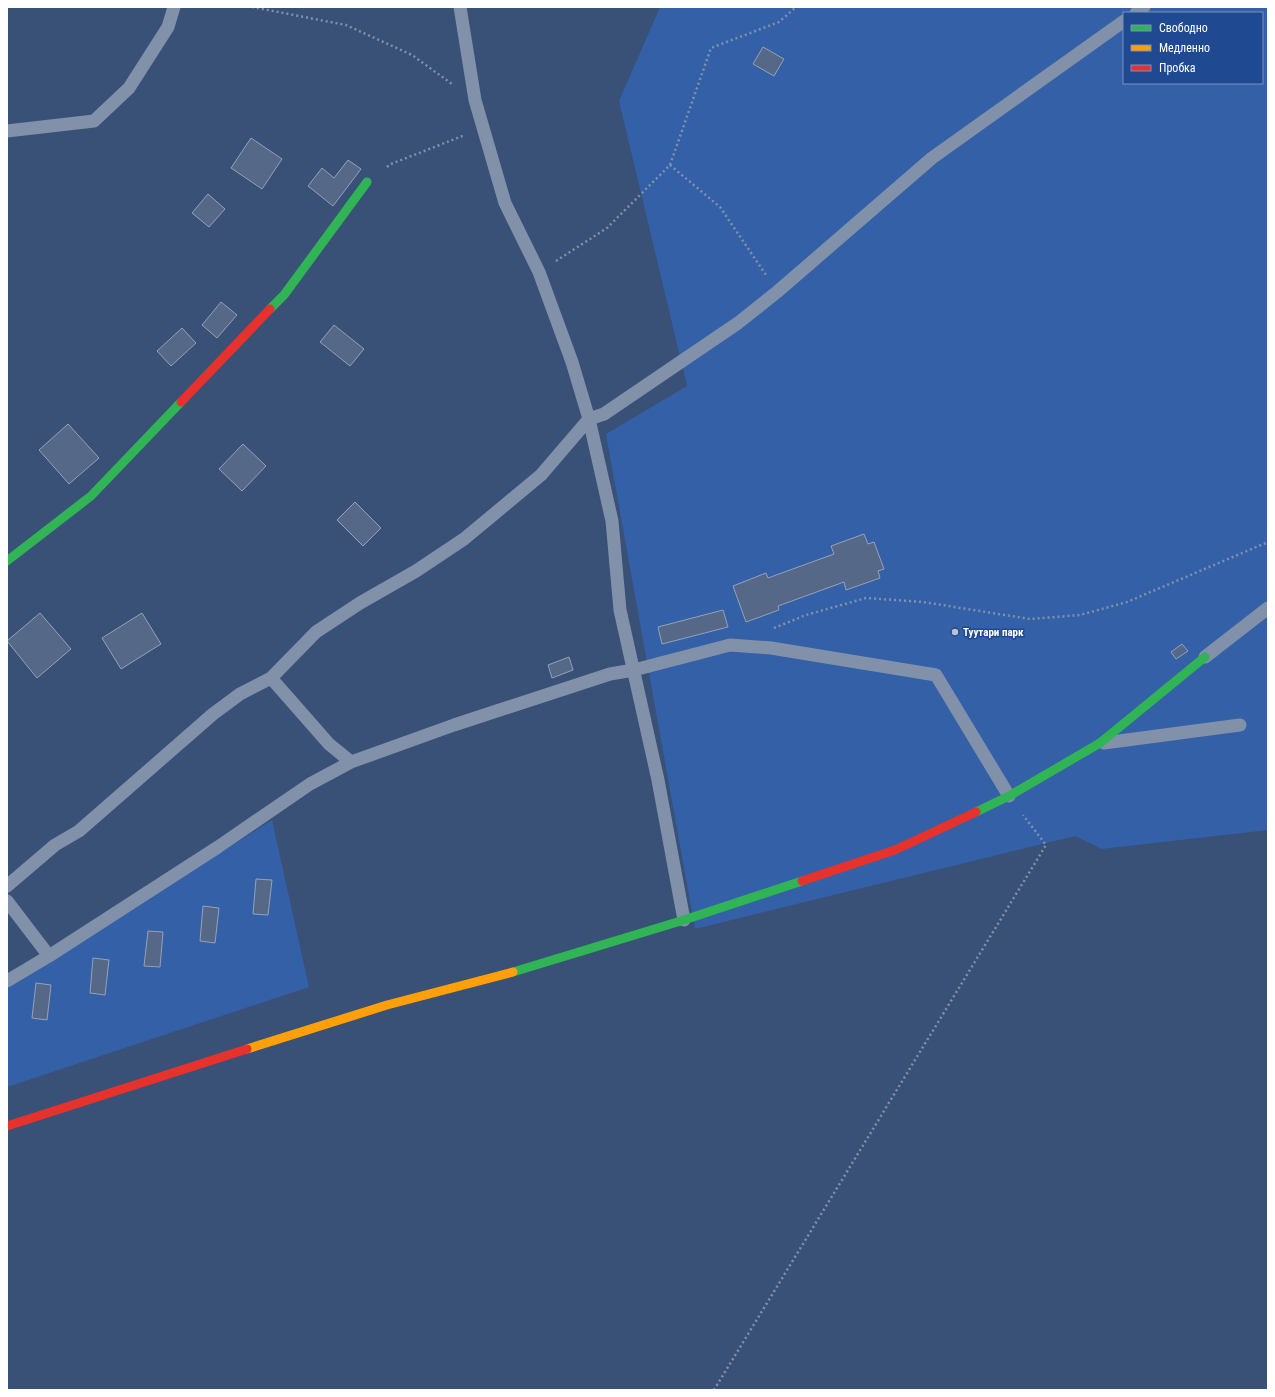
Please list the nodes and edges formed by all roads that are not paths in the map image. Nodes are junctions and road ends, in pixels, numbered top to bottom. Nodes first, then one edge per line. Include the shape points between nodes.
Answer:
1 (174, 7) edge
2 (460, 7) edge
3 (1123, 22) edge
4 (7, 131) edge
5 (367, 182) road end
6 (589, 420) junction
7 (7, 562) edge
8 (1268, 608) edge
9 (1205, 657) joint
10 (634, 670) junction
11 (271, 678) junction
12 (1240, 724) dead end
13 (1100, 743) junction
14 (351, 762) junction
15 (1009, 796) junction
16 (7, 886) edge
17 (7, 901) edge
18 (684, 920) junction
19 (49, 956) junction
20 (7, 981) edge
21 (7, 1126) edge

1 - 4 lane via 168,27 129,88 94,121
2 - 6 lane via 475,100 505,203 539,272 572,362
3 - 6 lane via 932,158 738,323 604,414
5 - 7 street via 284,295 91,496
6 - 10 lane via 612,521 620,610
6 - 11 lane via 541,476 482,524 416,571 316,632
8 - 9 lane
9 - 13 street
10 - 14 lane via 603,676
10 - 15 lane via 730,645 772,648 936,675
10 - 18 lane
11 - 14 lane via 329,744
11 - 16 lane via 240,694 213,714 79,831 55,845
12 - 13 lane
13 - 15 street
14 - 19 lane via 310,784
15 - 18 street via 895,850
17 - 19 lane
18 - 21 street via 513,972 387,1005
19 - 20 lane

